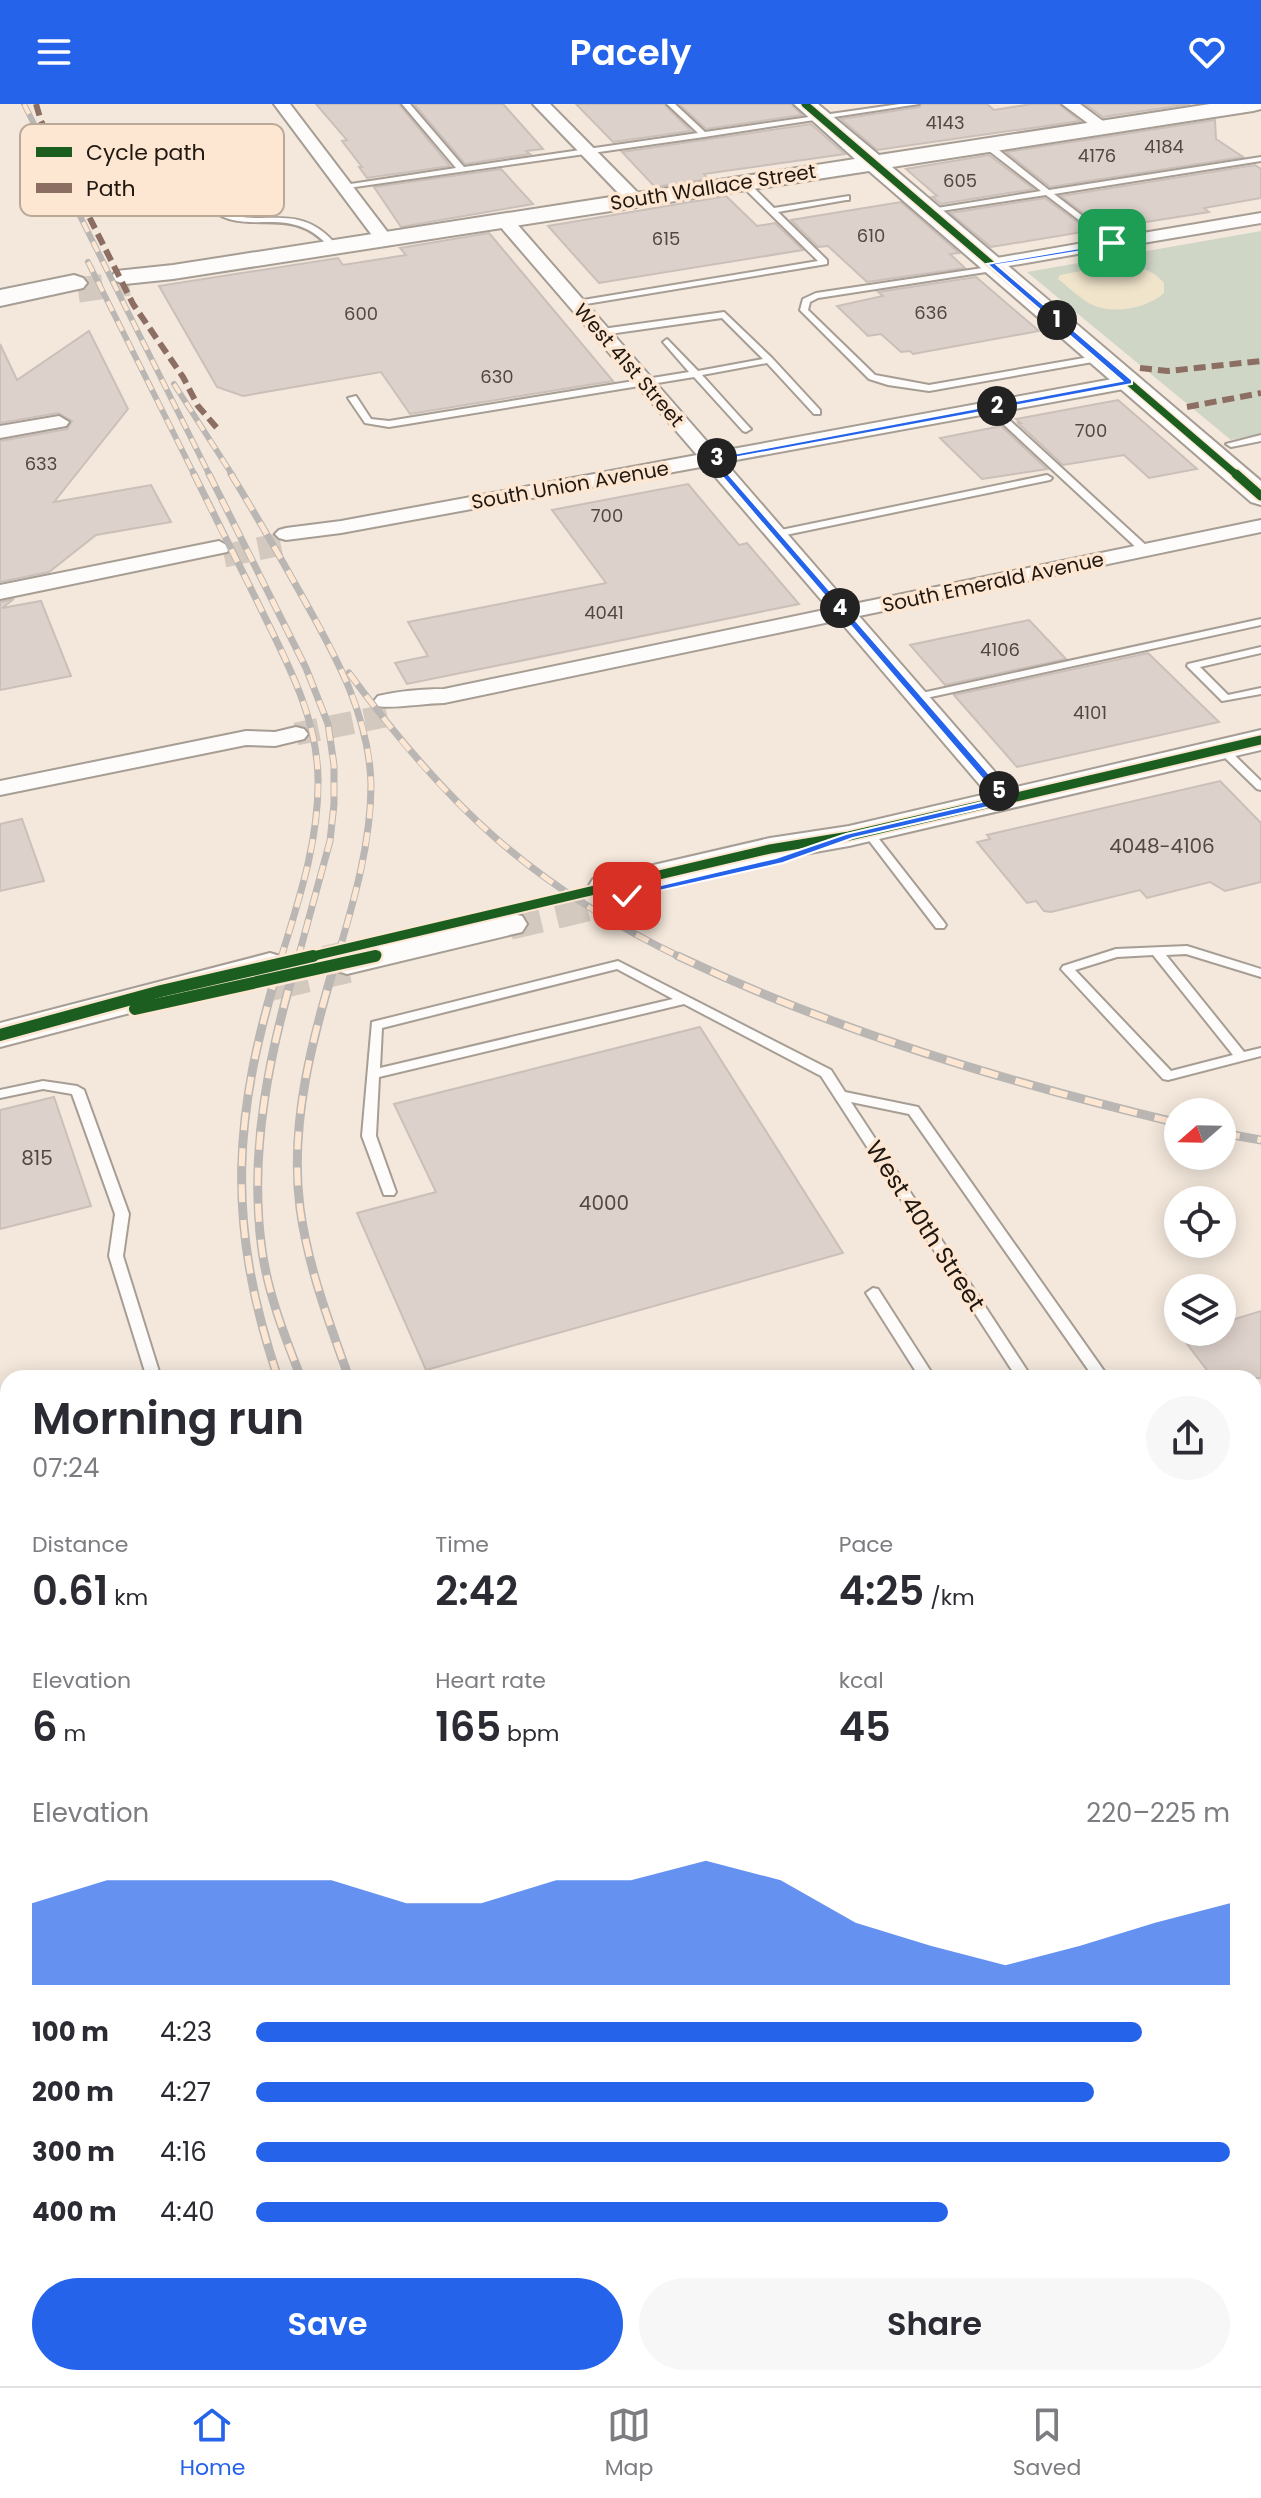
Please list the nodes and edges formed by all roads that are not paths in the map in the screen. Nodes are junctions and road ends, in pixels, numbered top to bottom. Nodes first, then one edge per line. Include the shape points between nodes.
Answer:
1 (282, 104) edge
2 (406, 104) edge
3 (541, 104) edge
4 (671, 104) edge
5 (915, 104) edge
6 (1070, 104) edge
7 (1253, 104) edge
8 (1205, 107) edge
9 (813, 111) edge
10 (1103, 127) junction
11 (704, 135) junction
12 (987, 145) junction
13 (587, 152) junction
14 (1261, 159) edge
15 (874, 162) junction
16 (462, 170) junction
17 (743, 182) junction
18 (344, 187) junction
19 (1048, 193) junction
20 (846, 198) dead end
21 (634, 199) junction
22 (773, 211) junction
23 (931, 211) junction
24 (239, 216) edge
25 (1261, 218) edge
26 (504, 220) junction
27 (383, 238) junction
28 (1137, 239) dead end
29 (1112, 243) joint
30 (333, 246) junction
31 (994, 266) junction
32 (127, 279) tunnel mouth
33 (76, 287) tunnel mouth
34 (0, 298) edge
35 (577, 304) junction
36 (602, 332) junction
37 (667, 342) dead end
38 (1101, 358) junction
39 (769, 360) junction
40 (696, 373) junction
41 (644, 382) junction
42 (1129, 382) junction
43 (353, 398) dead end
44 (990, 407) junction
45 (817, 412) dead end
46 (59, 422) dead end
47 (746, 429) dead end
48 (0, 432) edge
49 (1261, 438) edge
50 (1231, 444) dead end
51 (711, 459) junction
52 (1047, 478) dead end
53 (1261, 496) edge
54 (1261, 526) edge
55 (776, 534) junction
56 (289, 538) tunnel mouth
57 (1145, 550) junction
58 (221, 551) tunnel mouth
59 (0, 592) edge
60 (844, 613) junction
61 (1261, 622) edge
62 (1261, 650) edge
63 (1261, 691) edge
64 (917, 697) junction
65 (390, 707) tunnel mouth
66 (292, 728) tunnel mouth
67 (1261, 740) edge
68 (1222, 749) junction
69 (1261, 787) edge
70 (0, 788) edge
71 (1006, 800) junction
72 (859, 834) junction
73 (617, 892) tunnel mouth
74 (501, 919) tunnel mouth
75 (940, 925) dead end
76 (1157, 952) junction
77 (349, 954) tunnel mouth
78 (267, 973) tunnel mouth
79 (1261, 973) edge
80 (685, 1000) junction
81 (17, 1030) edge
82 (1261, 1052) edge
83 (1241, 1057) junction
84 (373, 1074) junction
85 (0, 1094) edge
86 (840, 1095) junction
87 (389, 1192) dead end
88 (873, 1293) dead end
89 (152, 1370) edge
90 (923, 1370) edge
91 (1020, 1370) edge
92 (1096, 1370) edge

1 - 18 street
2 - 16 lane
3 - 13 street
4 - 11 lane
5 - 9 lane
6 - 10 street
7 - 8 street, South Wallace Street
8 - 10 street, South Wallace Street
9 - 11 lane
9 - 15 street
10 - 12 street, South Wallace Street
11 - 13 lane
12 - 15 street, South Wallace Street
12 - 19 lane
13 - 16 lane
13 - 21 street
14 - 19 lane
15 - 17 street, South Wallace Street
15 - 23 street
16 - 18 lane
17 - 21 street, South Wallace Street
17 - 22 lane
18 - 27 street
19 - 23 lane
19 - 29 lane
20 - 22 lane
21 - 26 street, South Wallace Street
22 - 35 lane via 824,262
23 - 31 street
24 - 30 lane via 312,224
25 - 28 street
26 - 27 street, South Wallace Street
26 - 35 street, West 41st Street
27 - 30 street, South Wallace Street
29 - 31 street
30 - 32 street, South Wallace Street
31 - 38 street
31 - 38 lane via 816,296 806,301 804,310 872,377 888,382 929,388
33 - 34 street
35 - 36 street, West 41st Street
36 - 39 lane via 724,315
36 - 41 street, West 41st Street
37 - 40 lane
38 - 42 street
39 - 40 lane
39 - 45 lane
40 - 41 lane
40 - 47 lane
41 - 43 lane via 389,424 368,421
41 - 51 street, West 41st Street
42 - 44 street, South Union Avenue
42 - 53 street
44 - 51 street, South Union Avenue
44 - 57 lane
46 - 48 street
49 - 50 lane
51 - 55 street, West 41st Street
51 - 56 street, South Union Avenue via 341,527 317,537
52 - 55 lane
54 - 57 street, South Emerald Avenue
55 - 60 street, West 41st Street
57 - 60 street, South Emerald Avenue
58 - 59 street via 167,566 132,567
60 - 64 street, West 41st Street
60 - 65 street, South Emerald Avenue via 444,696 419,709
61 - 64 lane
62 - 63 lane via 1192,666 1226,699
64 - 71 street, West 41st Street
66 - 70 street via 275,739 246,738
67 - 68 street
68 - 69 lane
68 - 71 street
71 - 72 street
72 - 73 street via 779,861
72 - 75 lane
74 - 77 street
76 - 79 lane via 1187,950
76 - 83 lane
76 - 83 lane via 1116,953 1067,969 1168,1076
78 - 81 street via 167,1004
80 - 84 lane
80 - 84 lane via 618,965 376,1025
80 - 86 lane, West 40th Street via 826,1073
82 - 83 lane
84 - 87 lane via 369,1136
85 - 89 lane via 43,1085 77,1090 122,1214 116,1256
86 - 91 lane, West 40th Street
86 - 92 lane via 913,1110
88 - 90 lane

